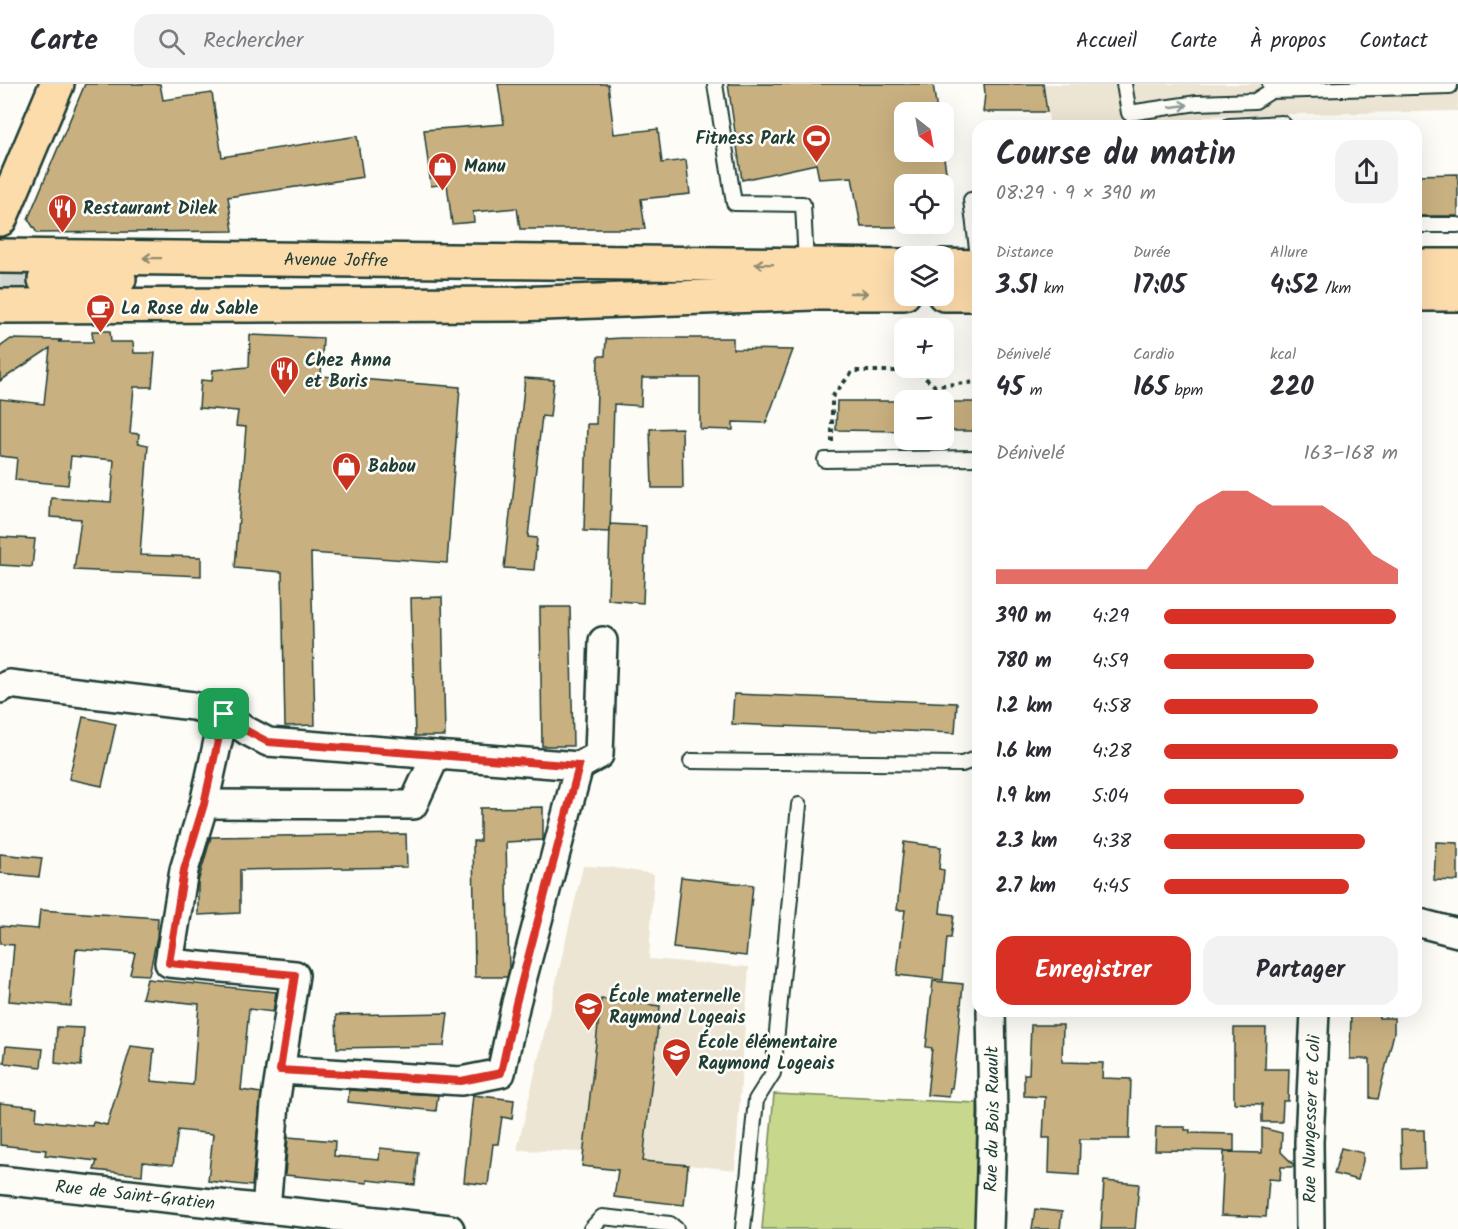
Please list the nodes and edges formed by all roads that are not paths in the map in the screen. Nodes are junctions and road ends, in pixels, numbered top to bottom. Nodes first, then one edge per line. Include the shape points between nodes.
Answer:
1 (57, 84) edge
2 (715, 84) edge
3 (1124, 84) edge
4 (1450, 84) edge
5 (1270, 87) edge
6 (971, 200) dead end
7 (972, 208) edge
8 (0, 219) edge
9 (1422, 225) edge
10 (1458, 225) edge
11 (0, 256) edge
12 (954, 266) edge
13 (1422, 266) edge
14 (1458, 266) edge
15 (322, 267) junction
16 (894, 267) edge
17 (972, 267) edge
18 (814, 274) junction
19 (894, 291) edge
20 (954, 294) edge
21 (972, 294) edge
22 (1422, 294) edge
23 (1458, 294) edge
24 (672, 298) junction
25 (0, 306) edge
26 (972, 458) edge
27 (829, 459) road end
28 (603, 641) dead end
29 (0, 689) edge
30 (224, 714) junction
31 (436, 755) junction
32 (972, 760) edge
33 (691, 761) dead end
34 (579, 766) junction
35 (204, 804) junction
36 (800, 806) dead end
37 (1422, 924) edge
38 (1458, 933) edge
39 (991, 1017) edge
40 (1315, 1017) edge
41 (280, 1070) junction
42 (0, 1180) edge
43 (266, 1209) junction
44 (450, 1229) edge
45 (591, 1229) edge
46 (676, 1229) edge
47 (743, 1229) edge
48 (989, 1229) edge
49 (1310, 1229) edge

1 - 8 main road
2 - 18 lane via 734,203 803,204
3 -> 5 lane via 1129,112 1255,100
4 - 5 lane
6 - 7 lane
9 - 10 lane
15 -> 11 main road, Avenue Joffre
12 - 17 main road
13 - 14 main road
18 -> 15 main road, Avenue Joffre via 673,262
15 - 24 main road, Avenue Joffre via 228,278 46,286 323,292 537,289
16 - 18 main road
18 -> 19 main road
18 - 24 main road, Avenue Joffre
20 - 21 main road
22 - 23 main road
24 - 25 main road, Avenue Joffre via 517,304
26 - 27 lane
28 - 34 street via 599,755
29 - 30 street via 9,684 192,706
30 - 31 street via 268,742
30 - 35 street
31 - 34 street
31 - 35 street via 413,805
32 - 33 lane via 962,764
34 - 41 street via 501,1073 461,1081
35 - 41 street via 184,870 169,963 295,975
36 - 47 lane via 773,1073 756,1100
37 - 38 street
39 - 48 street, Rue du Bois Ruault
40 - 49 street, Rue Nungesser et Coli
41 - 43 street
42 - 43 street, Rue de Saint-Gratien
43 - 44 street, Rue de Saint-Gratien
45 - 46 lane via 602,1217 670,1224

